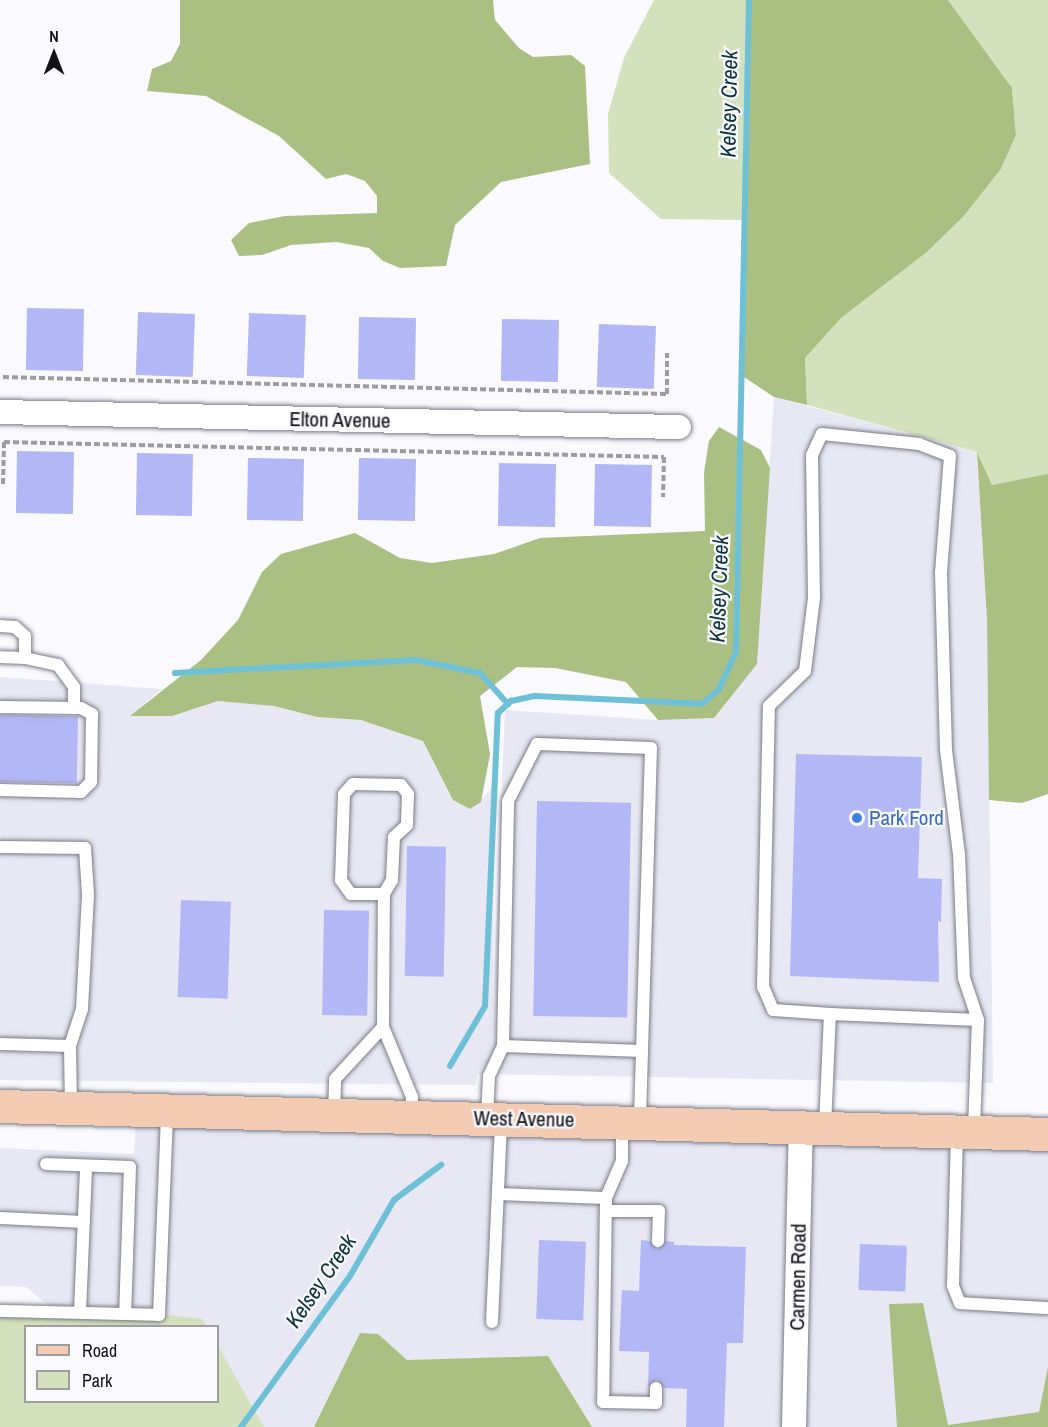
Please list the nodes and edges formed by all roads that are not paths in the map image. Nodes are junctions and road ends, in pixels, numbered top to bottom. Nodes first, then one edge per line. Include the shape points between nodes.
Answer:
1 (0, 412) edge
2 (680, 428) dead end
3 (0, 626) edge
4 (0, 657) edge
5 (25, 658) junction
6 (0, 707) edge
7 (74, 708) junction
8 (0, 790) edge
9 (0, 847) edge
10 (384, 894) junction
11 (830, 1014) junction
12 (978, 1020) junction
13 (384, 1027) junction
14 (0, 1044) edge
15 (69, 1046) junction
16 (503, 1046) junction
17 (642, 1052) junction
18 (0, 1106) edge
19 (70, 1108) junction
20 (167, 1110) junction
21 (334, 1114) junction
22 (411, 1116) junction
23 (494, 1118) junction
24 (631, 1122) junction
25 (813, 1128) junction
26 (965, 1132) junction
27 (1048, 1134) edge
28 (46, 1164) dead end
29 (86, 1166) junction
30 (498, 1194) junction
31 (606, 1205) junction
32 (0, 1218) edge
33 (84, 1222) junction
34 (658, 1241) dead end
35 (1048, 1308) edge
36 (0, 1311) edge
37 (80, 1312) junction
38 (125, 1314) junction
39 (492, 1322) dead end
40 (656, 1388) dead end
41 (794, 1427) edge

1 - 2 street, Elton Avenue
3 - 5 lane via 15,627 25,636
4 - 5 lane
5 - 7 lane via 58,664 74,687
6 - 7 lane
7 - 8 lane via 92,714 91,782 81,792
9 - 15 lane via 85,848 88,895 82,1009
10 - 10 lane via 351,894 341,879 344,794 353,784 401,785 408,794 407,825 394,837 392,880
10 - 13 lane
11 - 12 lane
11 - 12 lane via 773,1010 763,987 769,706 805,671 814,598 812,455 822,434 919,444 950,456 941,572 946,750 959,854 964,978
11 - 25 lane
12 - 26 lane
13 - 21 lane via 335,1079
13 - 22 lane via 412,1097
14 - 15 lane
15 - 19 lane
16 - 17 lane
16 - 17 lane via 508,801 537,744 639,747 651,748
16 - 23 lane via 489,1076
17 - 24 lane
18 - 19 main road, West Avenue
19 - 20 main road, West Avenue
20 - 21 main road, West Avenue
20 - 38 lane via 159,1315
21 - 22 main road, West Avenue
22 - 23 main road, West Avenue
23 - 24 main road, West Avenue
23 - 30 lane
24 - 25 main road, West Avenue
24 - 31 lane
25 - 26 main road, West Avenue
25 - 41 street, Carmen Road
26 - 27 main road, West Avenue
26 - 35 lane via 953,1286 960,1303
28 - 29 lane
29 - 33 lane
29 - 38 lane via 130,1167
30 - 31 lane
30 - 39 lane
31 - 34 lane via 659,1212
31 - 40 lane via 603,1402 656,1403
32 - 33 lane
33 - 37 lane
36 - 37 lane
37 - 38 lane

